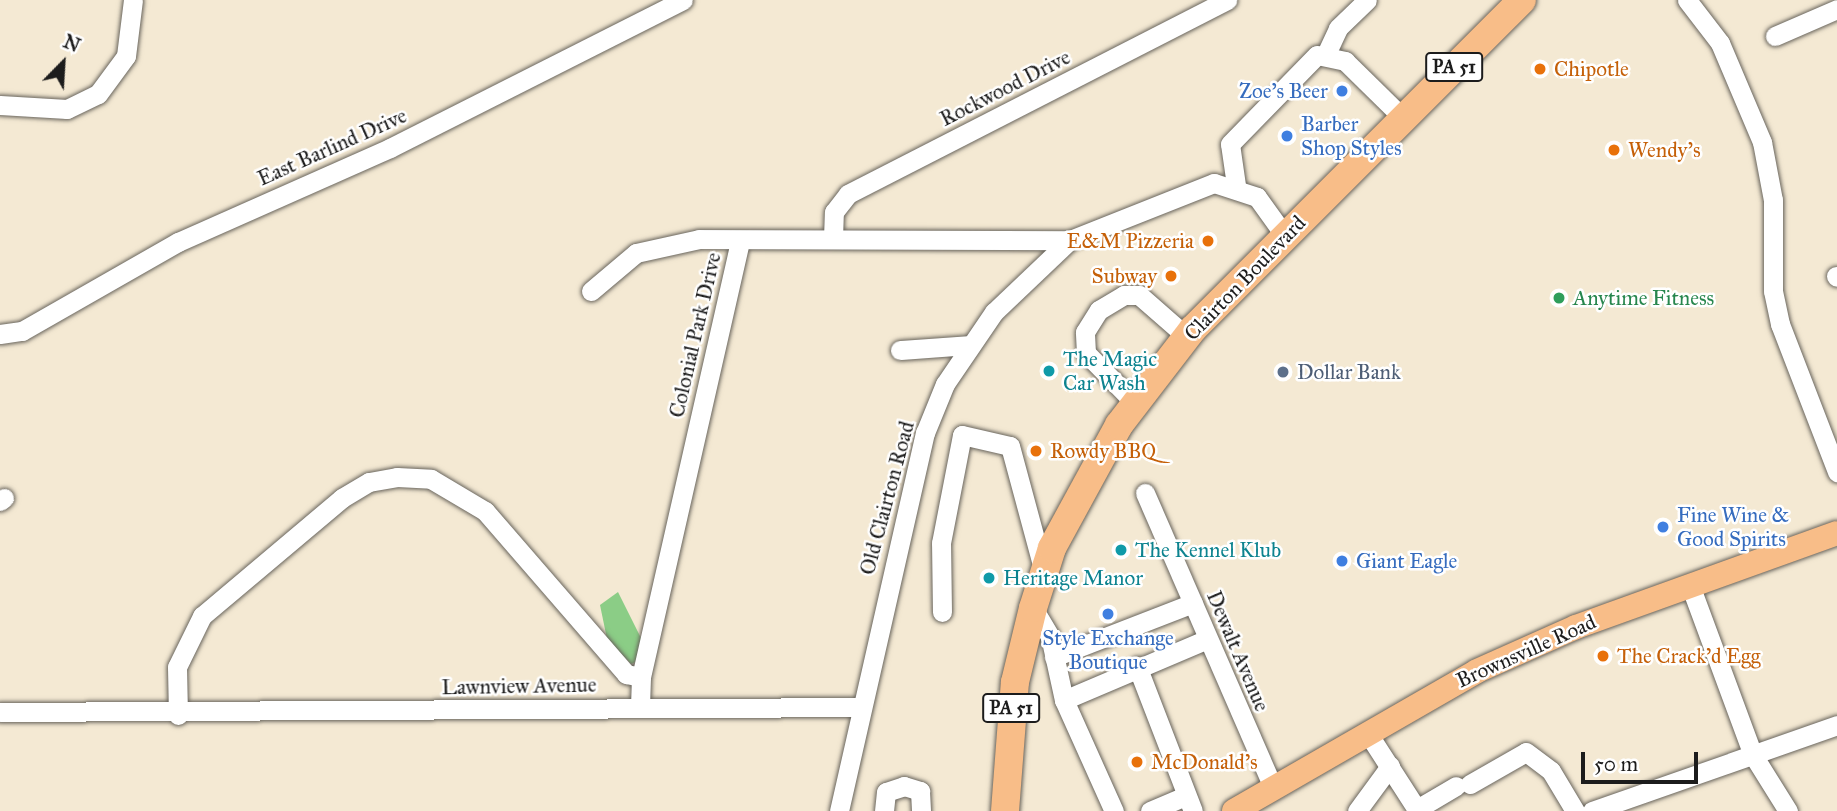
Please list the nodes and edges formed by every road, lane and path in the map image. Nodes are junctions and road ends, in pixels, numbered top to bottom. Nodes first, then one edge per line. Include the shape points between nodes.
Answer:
1 (133, 0) edge
2 (683, 0) edge
3 (1227, 0) edge
4 (1367, 0) edge
5 (1522, 0) edge
6 (1687, 0) edge
7 (1837, 9) edge
8 (1775, 36) dead end
9 (1326, 52) junction
10 (0, 105) edge
11 (1403, 118) junction
12 (1236, 185) junction
13 (1285, 236) junction
14 (833, 238) junction
15 (1070, 240) junction
16 (739, 244) junction
17 (592, 290) dead end
18 (0, 334) edge
19 (1187, 337) junction
20 (970, 345) junction
21 (900, 350) dead end
22 (1135, 403) junction
23 (1837, 472) edge
24 (1146, 493) dead end
25 (1837, 533) edge
26 (1044, 573) junction
27 (1689, 585) junction
28 (1193, 603) junction
29 (1033, 608) junction
30 (942, 612) dead end
31 (1208, 639) junction
32 (1054, 657) junction
33 (1138, 666) junction
34 (641, 677) junction
35 (1064, 700) junction
36 (640, 706) junction
37 (860, 707) junction
38 (0, 712) edge
39 (178, 715) junction
40 (1837, 725) edge
41 (1367, 732) junction
42 (1753, 755) junction
43 (1390, 766) junction
44 (1273, 788) junction
45 (1190, 803) edge
46 (1417, 810) edge
47 (839, 811) edge
48 (884, 811) edge
49 (921, 811) edge
50 (1005, 811) edge
51 (1114, 811) edge
52 (1150, 811) edge
53 (1234, 811) edge
54 (1357, 811) edge
55 (1575, 811) edge
56 (1592, 811) edge
57 (1788, 811) edge

1 - 10 street via 126,56 98,94 67,109
2 - 18 street, East Barlind Drive via 390,148 178,242 22,331
3 - 14 street, Rockwood Drive via 848,194 834,212
4 - 9 street via 1338,28
5 - 11 highway, Clairton Boulevard / PA 51
6 - 23 street via 1720,43 1762,142 1773,200 1773,291 1780,324
7 - 8 street
9 - 11 street via 1345,61
9 - 12 street via 1230,144
11 - 13 highway, Clairton Boulevard / PA 51
12 - 13 street via 1257,197
12 - 15 street, Old Clairton Road via 1193,188
13 - 19 highway, Clairton Boulevard / PA 51
14 - 15 street, Colonial Park Drive
14 - 16 street, Colonial Park Drive
15 - 20 street, Old Clairton Road via 1029,275
16 - 17 street via 662,244 636,253
16 - 34 street, Colonial Park Drive
19 - 22 highway, Clairton Boulevard / PA 51
19 - 22 street via 1139,295 1124,295 1099,310 1085,332 1086,353
20 - 21 street
20 - 37 street, Old Clairton Road via 945,384 911,479
22 - 26 highway, Clairton Boulevard / PA 51 via 1086,479
24 - 28 street, Dewalt Avenue
25 - 27 main road, Brownsville Road
26 - 29 highway, Clairton Boulevard / PA 51
26 - 30 street via 1010,446 962,435 942,543
27 - 41 main road, Brownsville Road via 1477,671
27 - 42 street
28 - 31 street, Dewalt Avenue
28 - 32 street
29 - 32 street
29 - 50 highway, Clairton Boulevard / PA 51 via 1015,682
31 - 33 street
31 - 44 street, Dewalt Avenue
32 - 35 street
33 - 35 street
33 - 45 street
34 - 36 street, Colonial Park Drive
34 - 39 street via 626,674 485,511 431,479 397,477 369,482 342,498 202,616 177,667
35 - 51 street
36 - 37 street, Lawnview Avenue
36 - 39 street, Lawnview Avenue
37 - 47 street, Old Clairton Road
38 - 39 street, Lawnview Avenue
40 - 42 street
41 - 43 street
41 - 44 main road, Brownsville Road
42 - 56 street
42 - 57 street
43 - 46 street
43 - 54 street
44 - 53 main road, Brownsville Road
45 - 52 street
46 - 55 street via 1526,752 1551,771
48 - 49 street via 886,792 904,786 920,791

